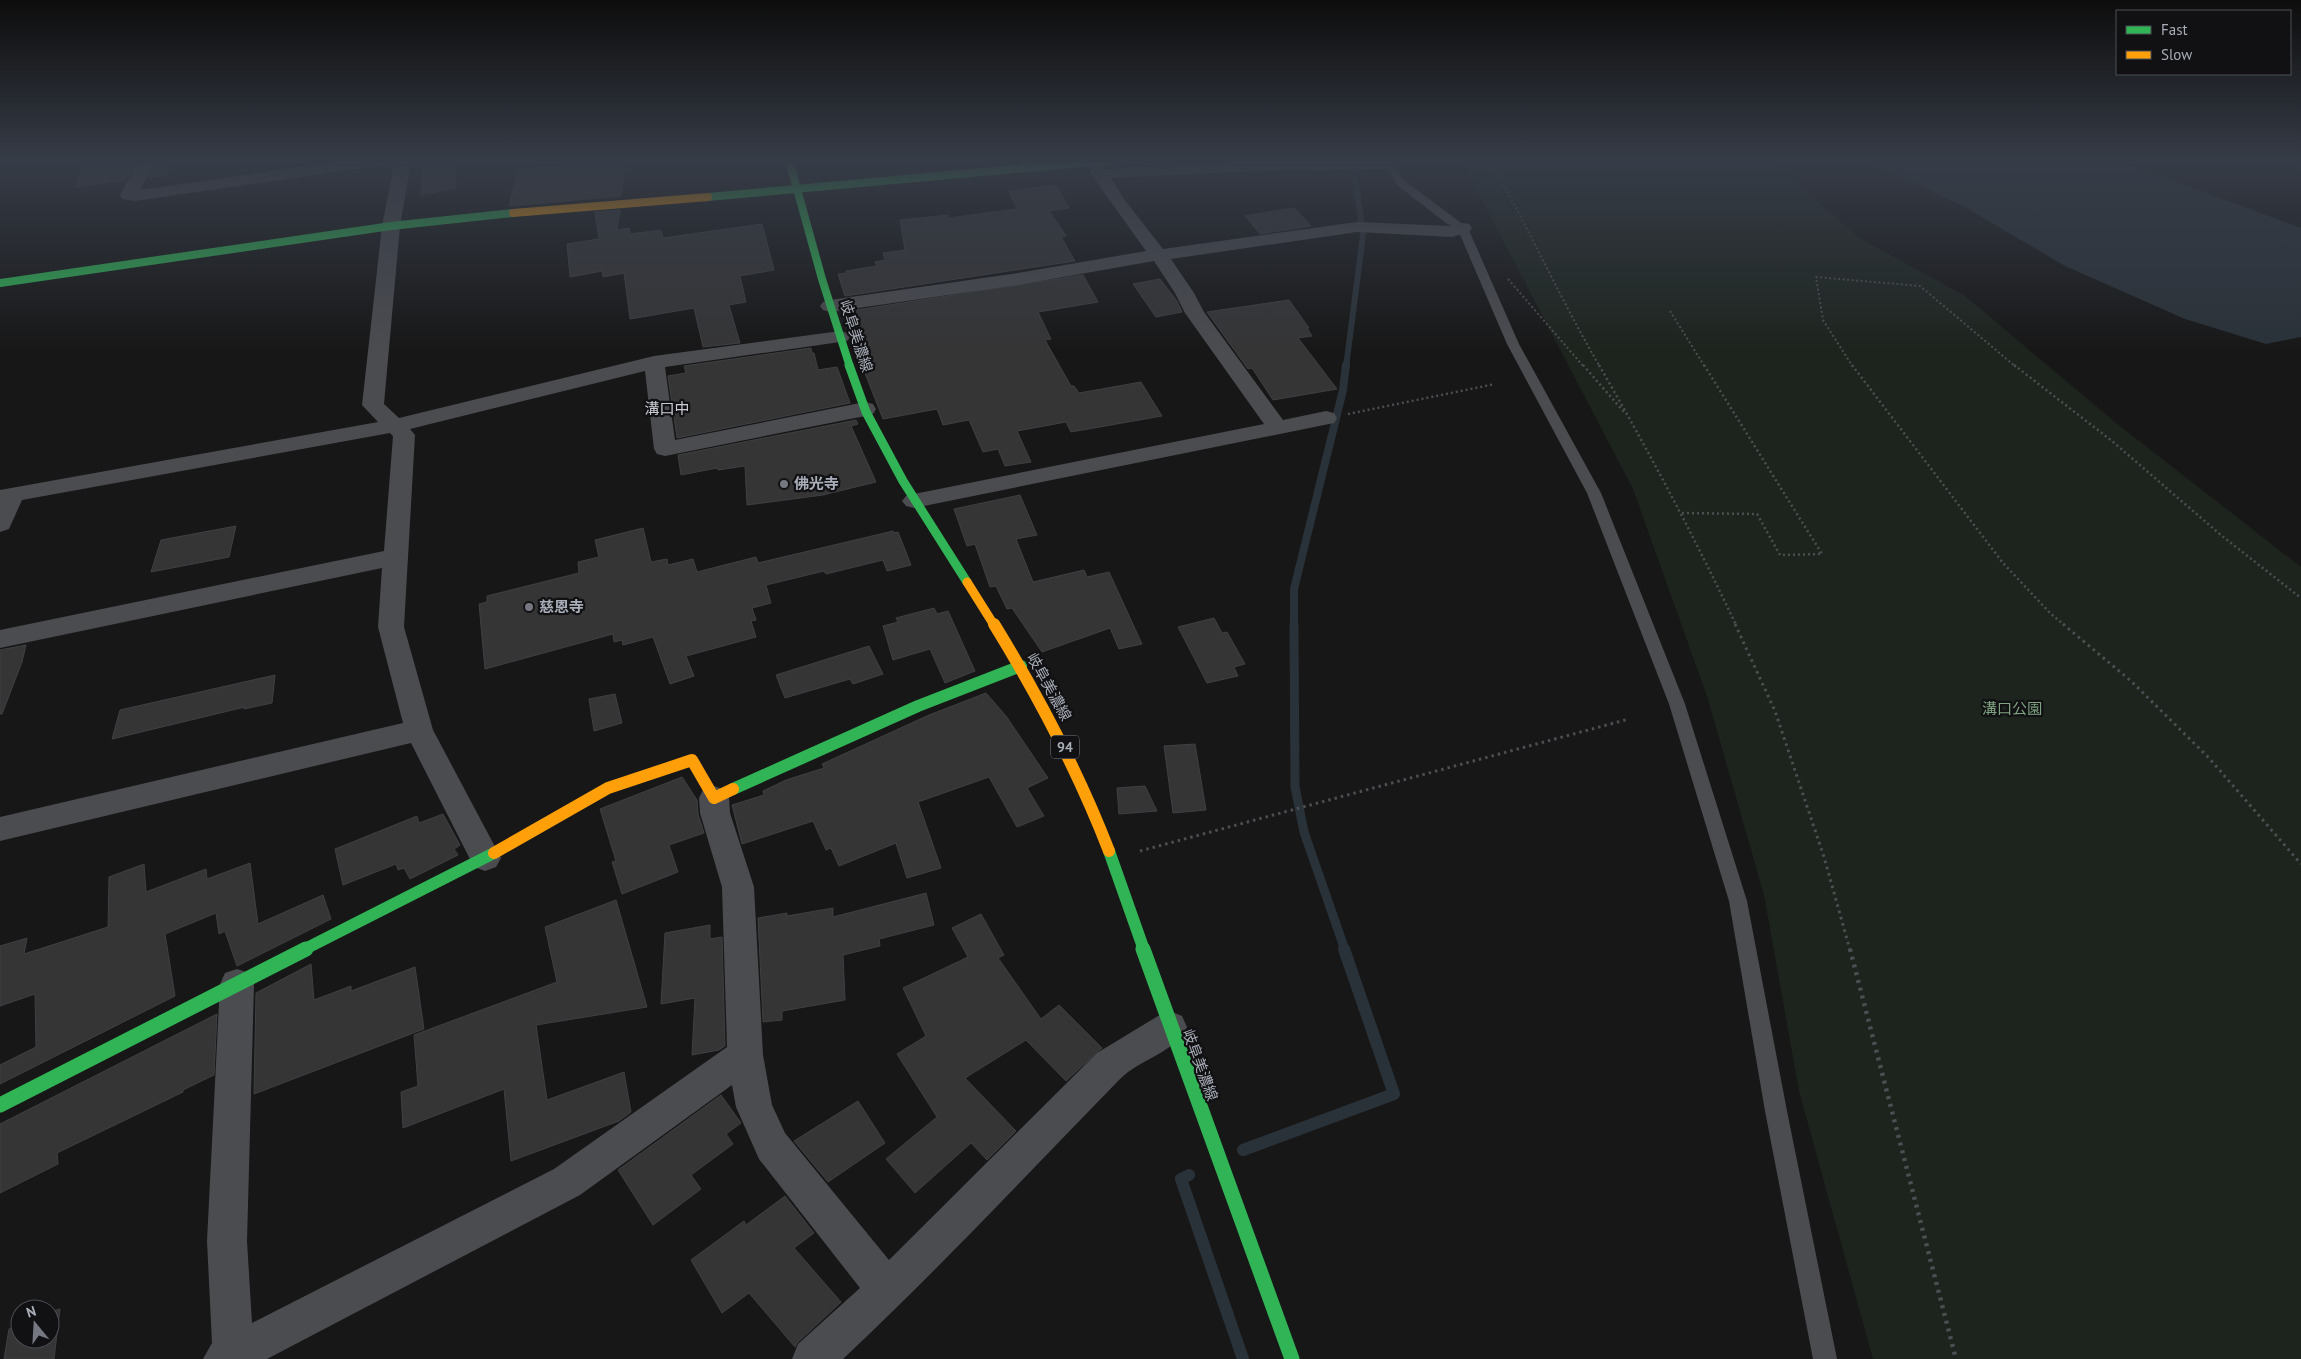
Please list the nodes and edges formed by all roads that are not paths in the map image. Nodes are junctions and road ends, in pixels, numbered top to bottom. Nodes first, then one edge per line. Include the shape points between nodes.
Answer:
1 (416, 223) edge
2 (806, 223) edge
3 (1134, 223) edge
4 (1454, 223) edge
5 (391, 226) junction
6 (1463, 228) junction
7 (1158, 255) junction
8 (0, 283) edge
9 (830, 306) junction
10 (840, 337) junction
11 (654, 362) junction
12 (865, 409) junction
13 (1335, 417) road end
14 (394, 426) junction
15 (1278, 428) junction
16 (6, 496) edge
17 (914, 501) junction
18 (0, 524) edge
19 (396, 557) junction
20 (0, 639) edge
21 (1021, 666) junction
22 (419, 730) junction
23 (714, 798) junction
24 (0, 829) edge
25 (485, 858) junction
26 (237, 984) junction
27 (1170, 1027) junction
28 (745, 1055) junction
29 (0, 1106) edge
30 (887, 1290) junction
31 (229, 1357) edge
32 (813, 1359) edge
33 (1292, 1359) edge
34 (1825, 1359) edge

1 - 5 main road
2 - 9 main road, 岐阜美濃線 / 94
3 - 7 street
4 - 6 lane
5 - 8 main road
5 - 14 street via 372,405
6 - 7 street via 1452,232 1363,227
6 - 34 lane via 1513,344 1594,492 1678,704 1738,902
7 - 9 street
7 - 15 street via 1186,292 1195,313
9 - 10 main road, 岐阜美濃線 / 94
10 - 11 street
10 - 12 main road, 岐阜美濃線 / 94
11 - 12 street via 665,450
11 - 14 street
12 - 17 main road, 岐阜美濃線 / 94
13 - 15 street
14 - 16 street
14 - 19 street via 404,435
15 - 17 street
16 - 18 street
17 - 21 main road, 岐阜美濃線 / 94
19 - 20 street
19 - 22 street via 391,627
21 - 23 main road via 918,706
21 - 27 main road, 岐阜美濃線 / 94 via 1072,761 1111,859
22 - 24 street
22 - 25 street
23 - 25 main road via 692,760 608,788
23 - 28 street via 715,813 738,888
25 - 26 main road
26 - 29 main road
26 - 31 street via 227,1241
27 - 30 street via 1110,1065
27 - 33 main road, 岐阜美濃線 / 94
28 - 30 street via 754,1107 772,1146
28 - 31 street via 567,1182
30 - 32 street

